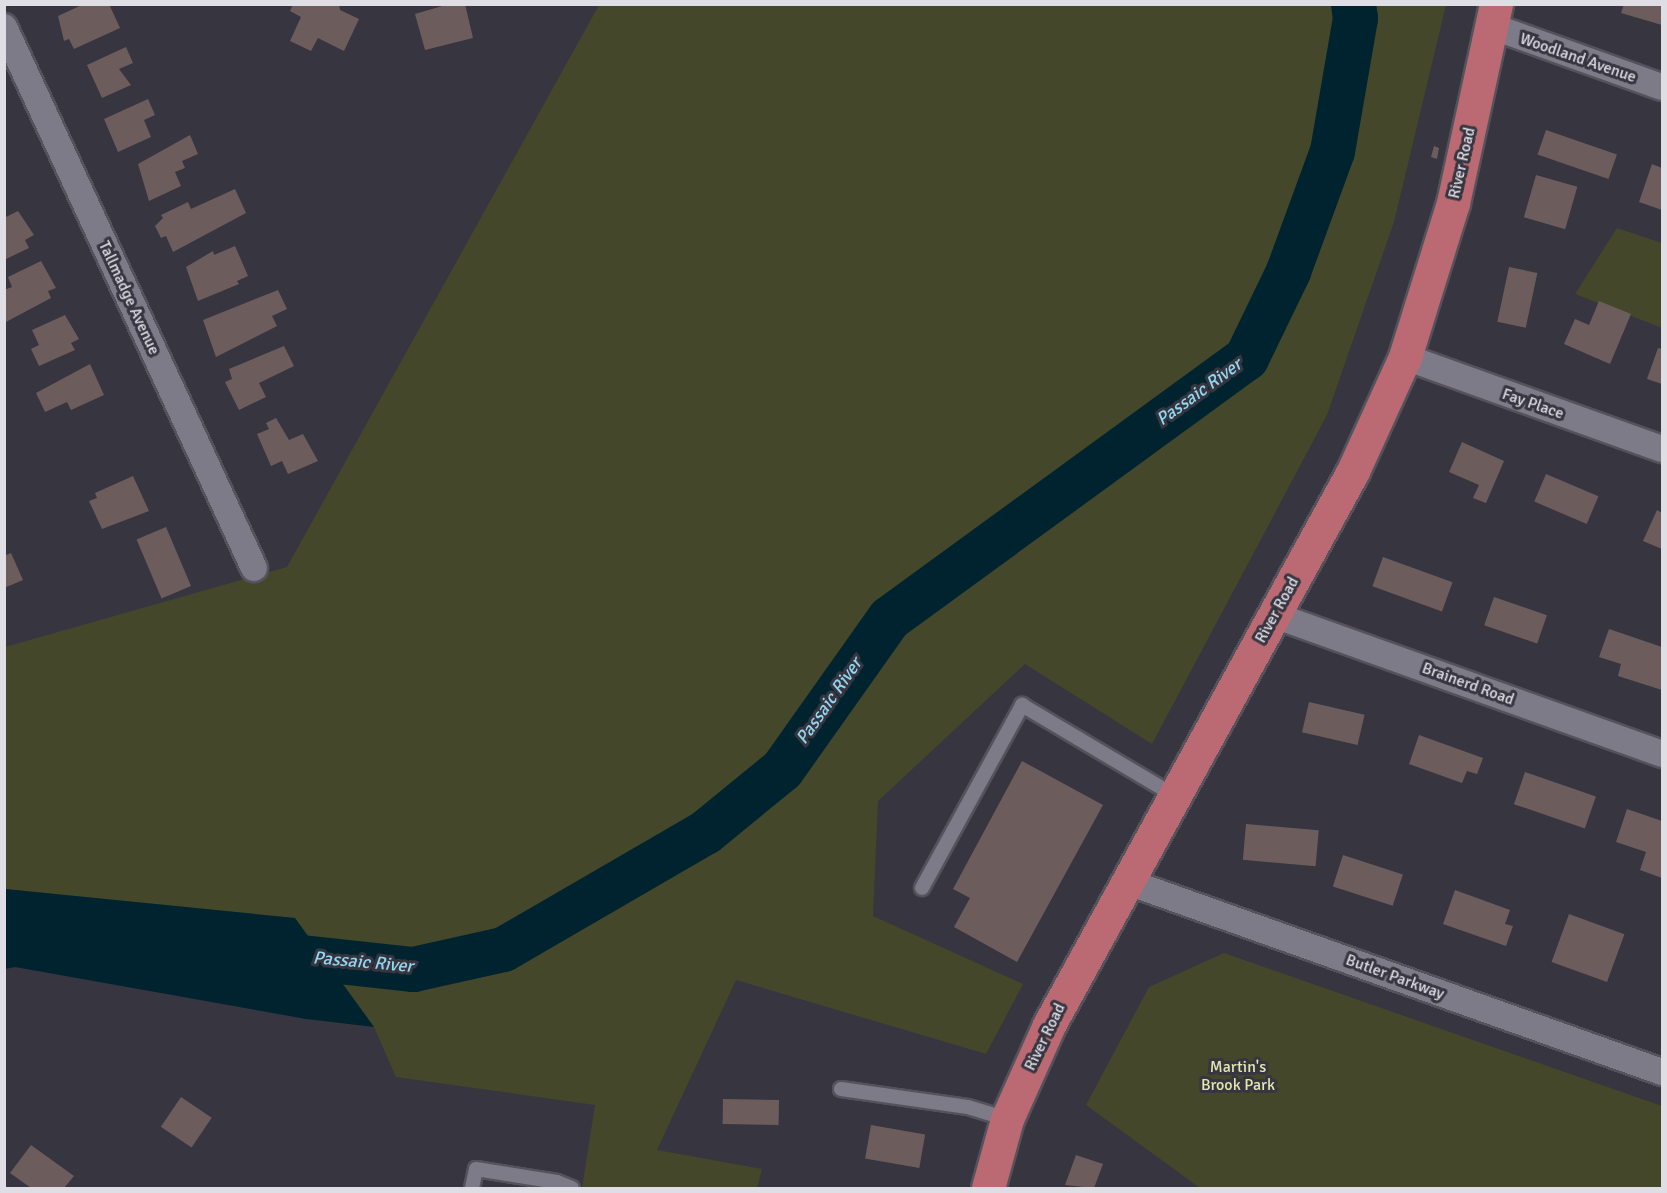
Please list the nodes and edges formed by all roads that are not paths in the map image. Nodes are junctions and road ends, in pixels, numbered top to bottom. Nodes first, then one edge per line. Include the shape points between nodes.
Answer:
1 (1495, 16) edge
2 (4, 27) edge
3 (1662, 87) edge
4 (1405, 357) junction
5 (1662, 449) edge
6 (254, 568) dead end
7 (1274, 615) junction
8 (1662, 754) edge
9 (1175, 796) junction
10 (1128, 882) junction
11 (922, 888) dead end
12 (1662, 1072) edge
13 (841, 1089) dead end
14 (1007, 1119) junction
15 (539, 1184) edge
16 (472, 1188) edge
17 (572, 1188) edge
18 (988, 1188) edge

1 - 3 street, Woodland Avenue
1 - 4 main road, River Road via 1453,203
2 - 6 street, Tallmadge Avenue
4 - 5 street, Fay Place
4 - 7 main road, River Road via 1353,471
7 - 8 street, Brainerd Road
7 - 9 main road, River Road
9 - 10 main road, River Road
9 - 11 lane via 1022,705
10 - 12 street, Butler Parkway
10 - 14 main road, River Road via 1049,1025
13 - 14 lane via 968,1107
14 - 18 main road, River Road
15 - 16 lane via 476,1169
15 - 17 lane

